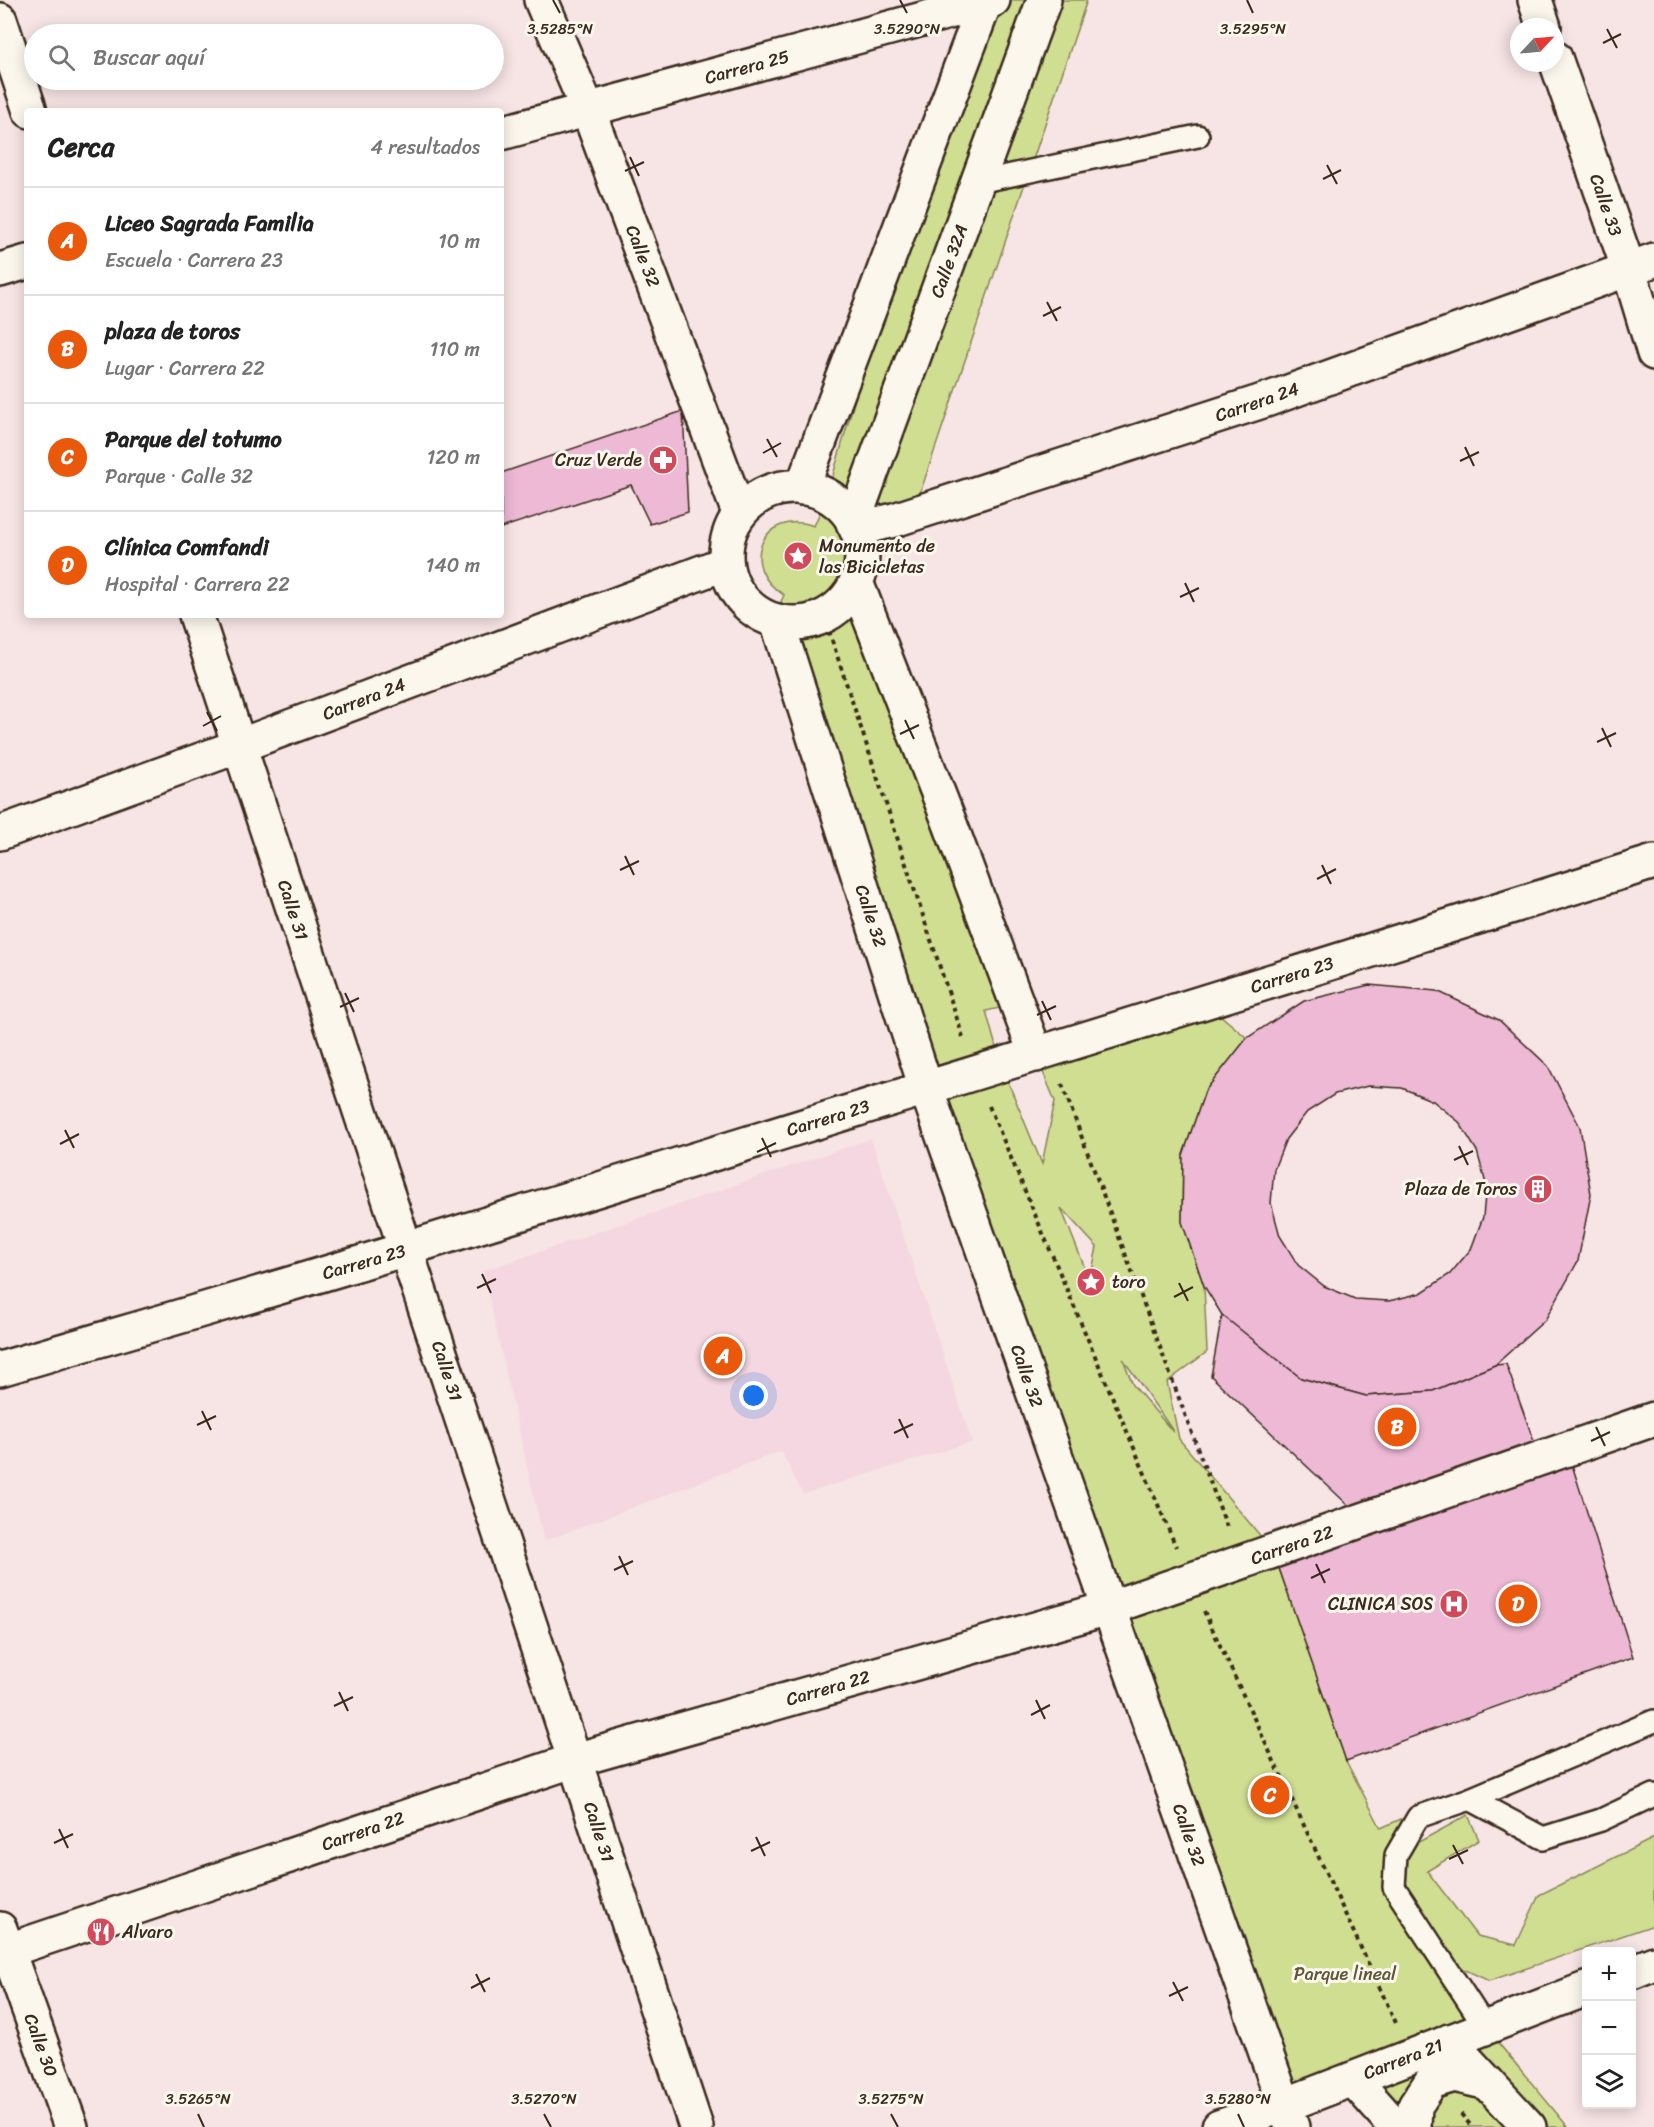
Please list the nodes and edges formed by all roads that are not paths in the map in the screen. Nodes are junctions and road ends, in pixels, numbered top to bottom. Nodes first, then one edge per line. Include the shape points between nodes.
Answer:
1 (541, 0) edge
2 (1044, 0) edge
3 (1535, 0) edge
4 (989, 1) edge
5 (1541, 18) edge
6 (0, 20) edge
7 (1561, 72) edge
8 (29, 108) edge
9 (588, 110) junction
10 (504, 132) edge
11 (1198, 136) dead end
12 (978, 182) junction
13 (24, 263) edge
14 (1641, 265) edge
15 (0, 270) edge
16 (1654, 353) edge
17 (802, 488) junction
18 (739, 513) junction
19 (854, 526) junction
20 (726, 563) junction
21 (856, 582) junction
22 (197, 618) edge
23 (777, 621) junction
24 (238, 746) junction
25 (0, 832) edge
26 (1654, 862) edge
27 (1043, 1053) junction
28 (926, 1088) junction
29 (406, 1249) junction
30 (0, 1369) edge
31 (1654, 1419) edge
32 (1109, 1608) junction
33 (1654, 1721) edge
34 (575, 1760) junction
35 (1654, 1795) edge
36 (1470, 1799) junction
37 (2, 1944) edge
38 (1654, 1963) edge
39 (1636, 1970) edge
40 (1582, 1991) edge
41 (1486, 2028) junction
42 (1449, 2042) junction
43 (1353, 2079) junction
44 (1488, 2083) junction
45 (1288, 2116) edge
46 (71, 2127) edge
47 (696, 2127) edge
48 (1219, 2127) edge
49 (1396, 2127) edge
50 (1414, 2127) edge
51 (1529, 2127) edge

1 - 9 street, Calle 32
2 - 12 street, Calle 32A
3 - 5 street
4 - 9 street, Carrera 25
4 - 17 street
6 - 8 street
7 - 14 street, Calle 33
9 - 10 street, Carrera 25
9 - 18 street, Calle 32
11 - 12 lane
12 - 19 street, Calle 32A
13 - 15 street
14 - 16 street, Calle 33
14 - 19 street, Carrera 24 via 1269,399 894,520
17 - 18 street via 784,487 767,492
17 - 19 street via 827,496 846,512
18 - 20 street via 729,537
19 - 21 street via 861,546
20 - 23 street via 743,600 758,613
20 - 24 street, Carrera 24
21 - 23 street via 848,596 824,616 794,623
21 - 27 street
22 - 24 street, Calle 31
23 - 28 street, Calle 32
24 - 25 street, Carrera 24
24 - 29 street, Calle 31
26 - 27 street, Carrera 23
27 - 28 street, Carrera 23
28 - 29 street, Carrera 23
28 - 32 street, Calle 32
29 - 30 street, Carrera 23
29 - 34 street, Calle 31
31 - 32 street, Carrera 22
32 - 34 street, Carrera 22
32 - 45 street, Calle 32
33 - 36 lane
34 - 37 street, Carrera 22
34 - 47 street, Calle 31
35 - 36 lane via 1601,1820 1543,1838
36 - 41 lane via 1418,1817 1396,1855 1394,1887
37 - 46 street, Calle 30
38 - 39 street
40 - 41 street, Carrera 21
41 - 42 street, Carrera 21
42 - 43 street, Carrera 21
42 - 44 street
43 - 45 street, Carrera 21
43 - 49 street
44 - 50 street via 1454,2075 1431,2082 1415,2106
44 - 51 street
45 - 48 street, Carrera 21

